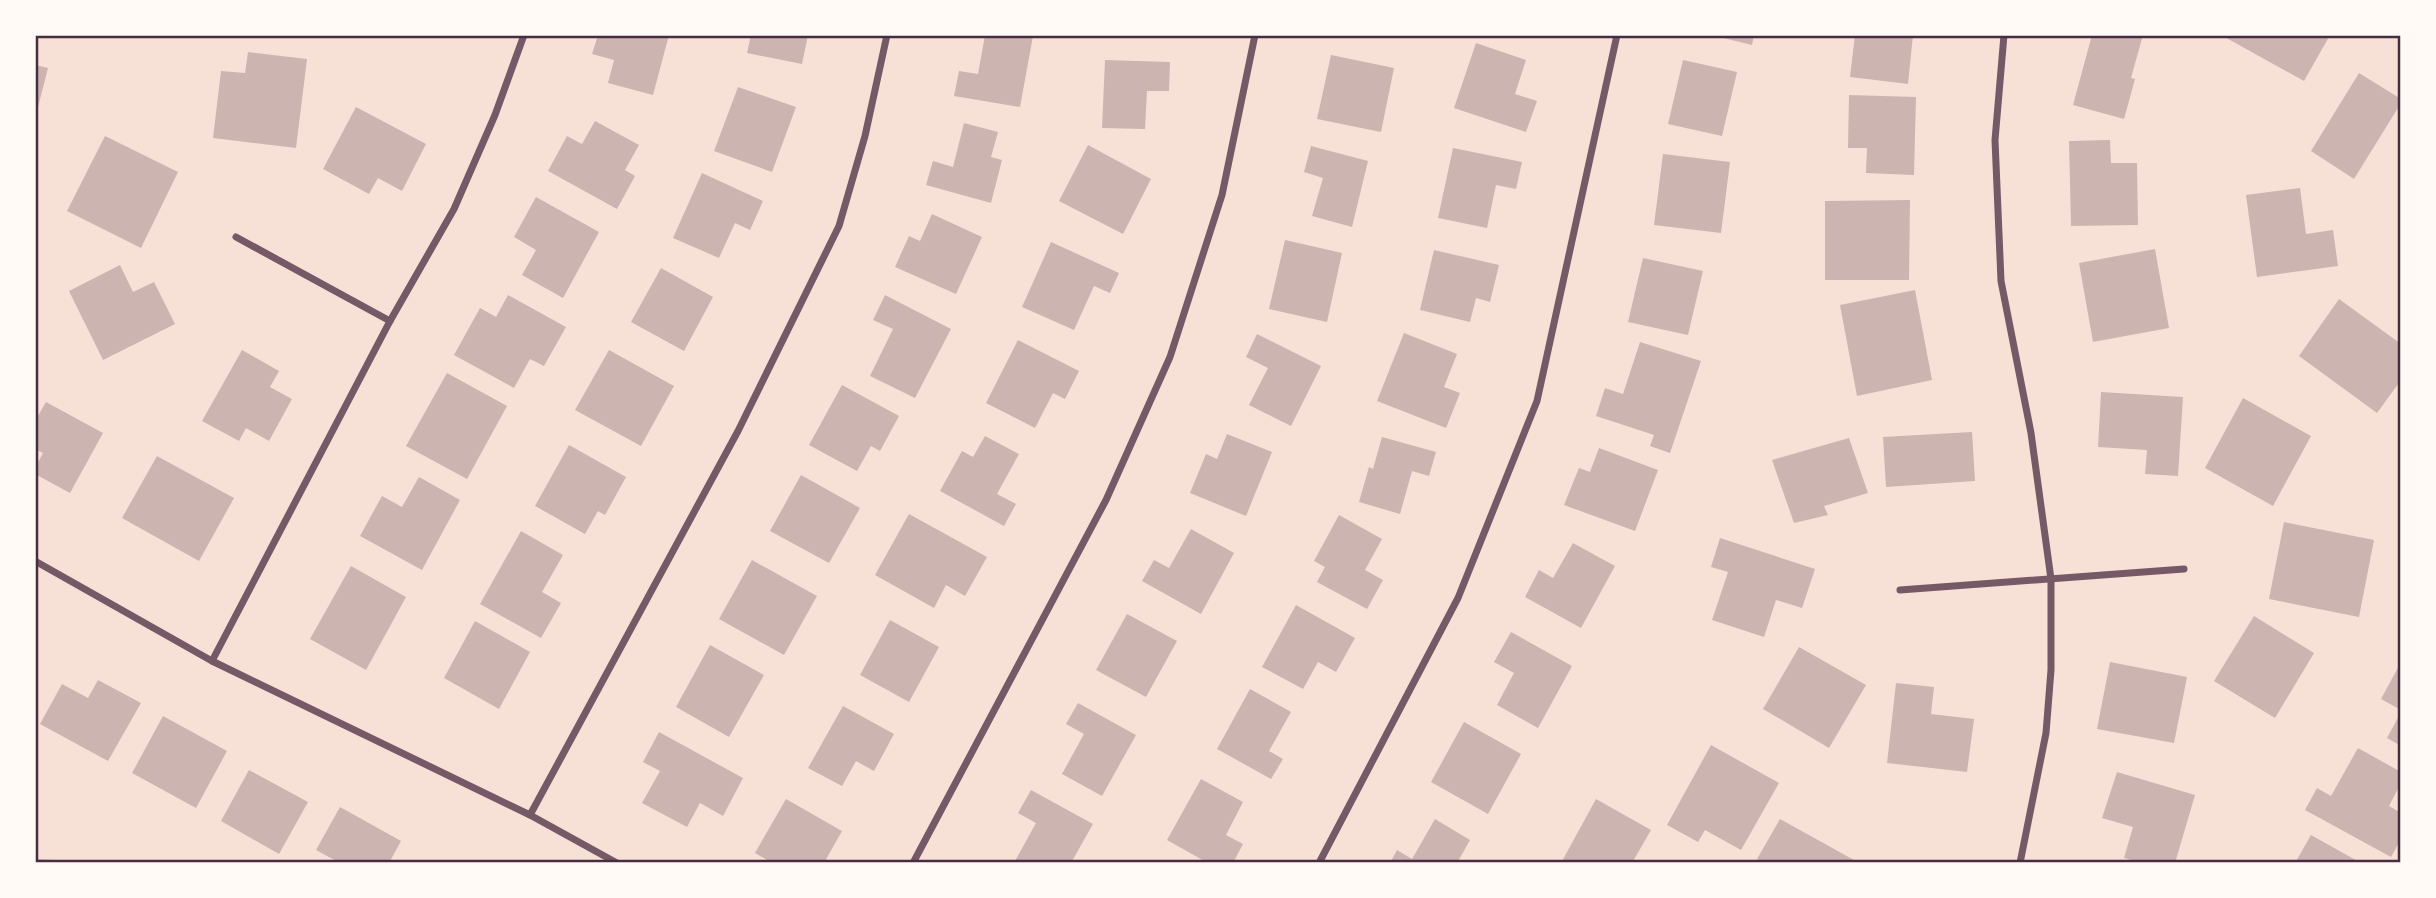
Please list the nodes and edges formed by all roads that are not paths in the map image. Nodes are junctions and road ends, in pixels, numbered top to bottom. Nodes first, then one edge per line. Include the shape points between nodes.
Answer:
1 (524, 35) edge
2 (887, 35) edge
3 (1255, 35) edge
4 (1617, 35) edge
5 (2004, 35) edge
6 (236, 237) dead end
7 (390, 321) junction
8 (35, 561) edge
9 (2184, 569) dead end
10 (2051, 579) junction
11 (1900, 590) dead end
12 (212, 661) junction
13 (530, 816) junction
14 (617, 863) edge
15 (913, 863) edge
16 (1319, 863) edge
17 (2020, 863) edge

1 - 7 street via 454,209
2 - 13 street via 839,226 738,431
3 - 15 street via 1222,195 1170,357 1106,500
4 - 16 street via 1537,401 1458,598
5 - 10 street via 1995,140 2001,281 2031,433
6 - 7 street
7 - 12 street
8 - 12 street
9 - 10 street
10 - 11 street
10 - 17 street via 2046,733
12 - 13 street
13 - 14 street

